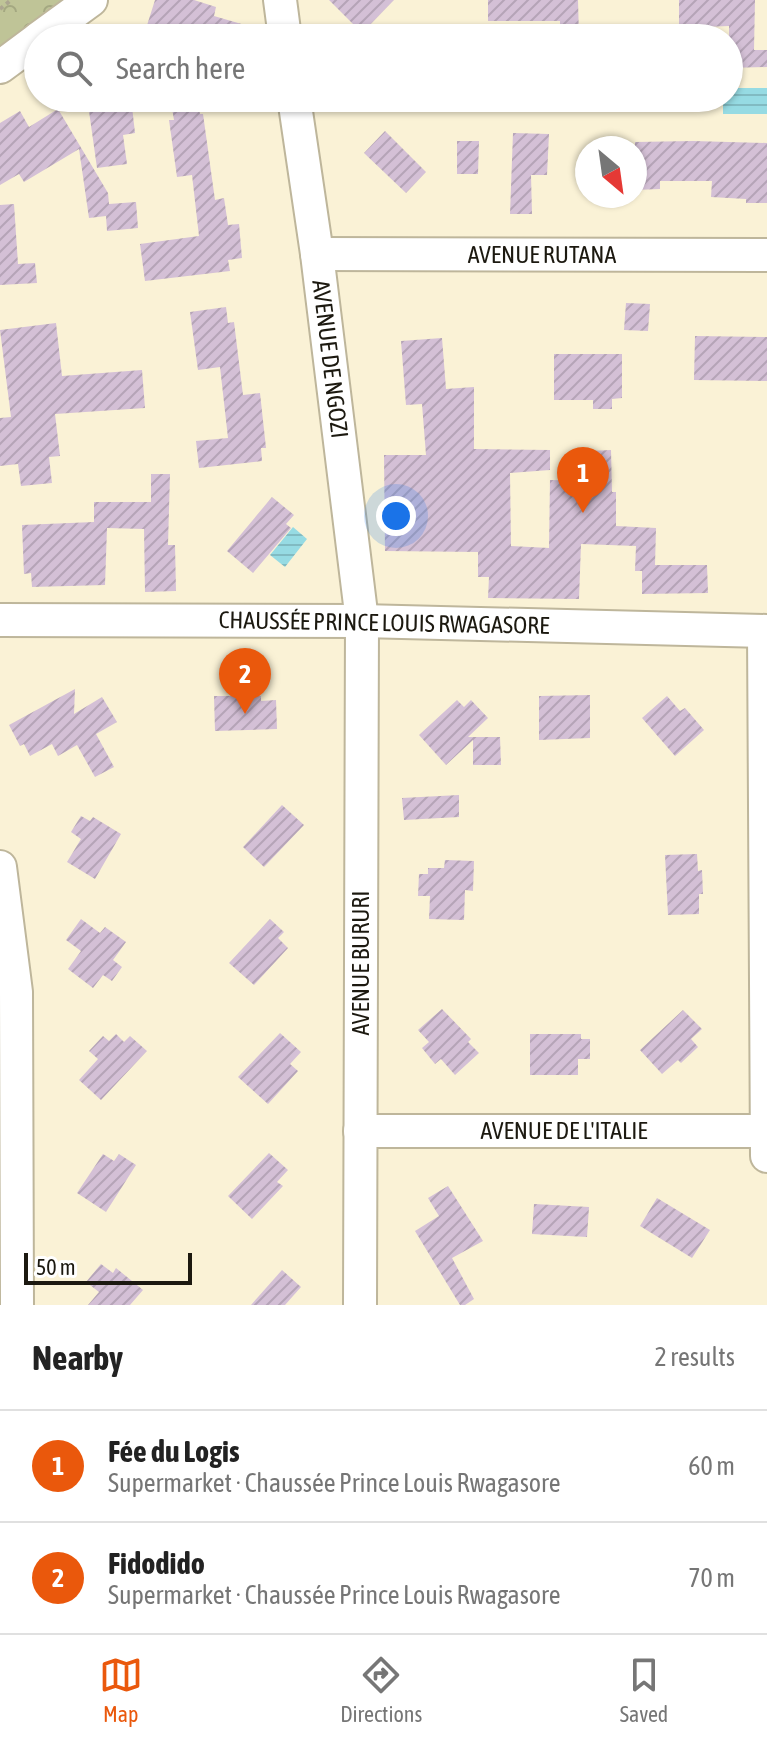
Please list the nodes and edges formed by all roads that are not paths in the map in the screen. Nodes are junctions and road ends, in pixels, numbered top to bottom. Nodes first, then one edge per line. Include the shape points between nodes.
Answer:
1 (91, 0) edge
2 (280, 0) edge
3 (58, 24) edge
4 (283, 24) edge
5 (24, 49) edge
6 (0, 67) edge
7 (296, 112) edge
8 (317, 254) junction
9 (767, 255) edge
10 (0, 620) edge
11 (362, 621) junction
12 (765, 631) edge
13 (0, 867) edge
14 (8, 993) edge
15 (360, 1131) junction
16 (767, 1131) edge
17 (767, 1156) edge
18 (17, 1305) edge
19 (360, 1305) edge

1 - 3 street
2 - 4 street
5 - 6 street
7 - 8 street, AVENUE DE NGOZI
8 - 9 street, AVENUE RUTANA
8 - 11 street, AVENUE DE NGOZI
10 - 11 street, CHAUSSÉE PRINCE LOUIS RWAGASORE
11 - 12 street, CHAUSSÉE PRINCE LOUIS RWAGASORE
11 - 15 street, AVENUE BURURI
12 - 16 street
13 - 14 street
14 - 18 street
15 - 16 street, AVENUE DE L'ITALIE
15 - 19 street, AVENUE BURURI
16 - 17 street

